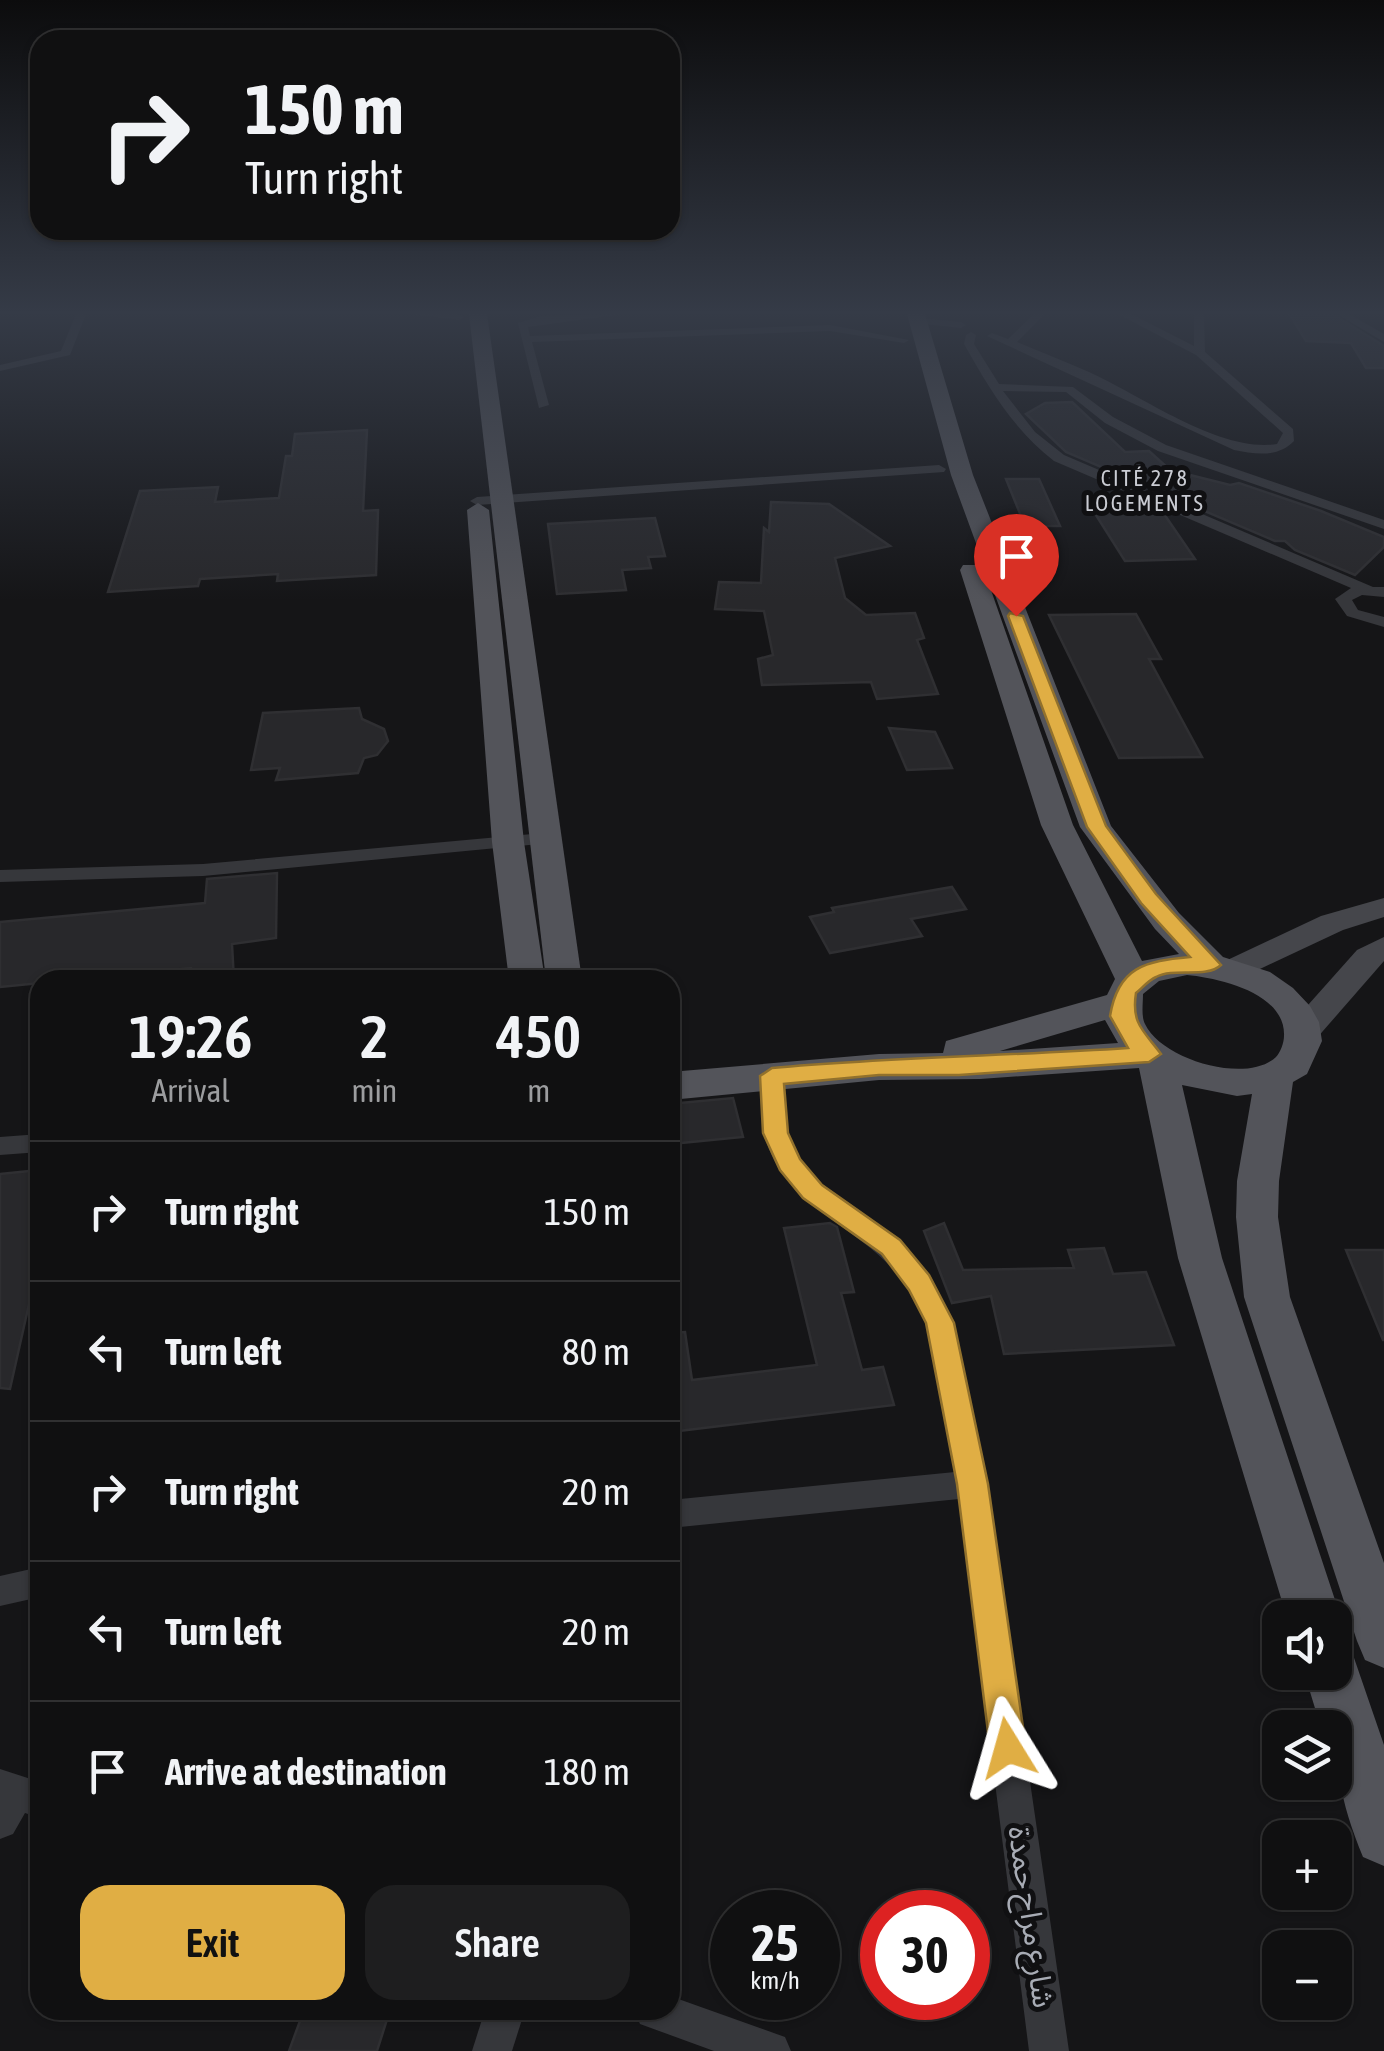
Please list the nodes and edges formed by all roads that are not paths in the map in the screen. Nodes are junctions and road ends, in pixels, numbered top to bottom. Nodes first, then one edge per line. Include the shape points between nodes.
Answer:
1 (480, 410) edge
2 (928, 410) edge
3 (940, 410) edge
4 (1011, 410) edge
5 (1095, 410) edge
6 (1154, 410) edge
7 (1264, 410) edge
8 (938, 464) junction
9 (489, 496) junction
10 (1384, 525) edge
11 (1376, 591) edge
12 (1384, 622) edge
13 (520, 654) junction
14 (489, 656) junction
15 (543, 840) junction
16 (508, 842) junction
17 (0, 876) edge
18 (1384, 907) edge
19 (1384, 947) edge
20 (1221, 968) junction
21 (526, 970) edge
22 (562, 970) edge
23 (1128, 991) junction
24 (1304, 1032) junction
25 (1153, 1057) junction
26 (879, 1066) junction
27 (772, 1076) junction
28 (1274, 1076) junction
29 (680, 1085) edge
30 (30, 1144) edge
31 (0, 1146) edge
32 (972, 1484) junction
33 (680, 1513) edge
34 (30, 1584) edge
35 (0, 1591) edge
36 (1308, 1600) edge
37 (1384, 1641) edge
38 (1338, 1690) edge
39 (1384, 1836) edge
40 (680, 2019) edge
41 (502, 2020) edge
42 (492, 2051) edge
43 (771, 2051) edge
44 (1049, 2051) edge

1 - 9 main road
2 - 8 main road
3 - 20 main road via 1096,827 1167,921
4 - 11 street via 1059,458
5 - 10 street via 1162,448
6 - 7 street via 1238,447 1280,447 1289,432
8 - 9 street
8 - 23 main road via 1057,825
9 - 13 main road
9 - 14 main road
11 - 12 street via 1345,595 1343,604
13 - 14 main road
13 - 15 main road
14 - 16 main road
15 - 16 street
15 - 22 main road
16 - 17 street via 193,870
16 - 21 main road
18 - 20 main road
19 - 24 main road
20 - 23 main road via 1167,966
20 - 24 main road via 1280,995
23 - 25 main road via 1126,1029
23 - 26 main road via 1006,1039
24 - 28 main road via 1303,1050
25 - 26 main road
25 - 28 main road via 1204,1079
25 - 36 main road via 1200,1258
26 - 27 main road
27 - 29 main road
27 - 32 street, شارع مراح حمدة via 776,1133 789,1164 812,1192 891,1247 940,1323
28 - 37 main road via 1256,1218 1268,1297
30 - 31 street
32 - 33 street
32 - 44 street, شارع مراح حمدة
34 - 35 street
38 - 39 main road
40 - 43 street
41 - 42 street

